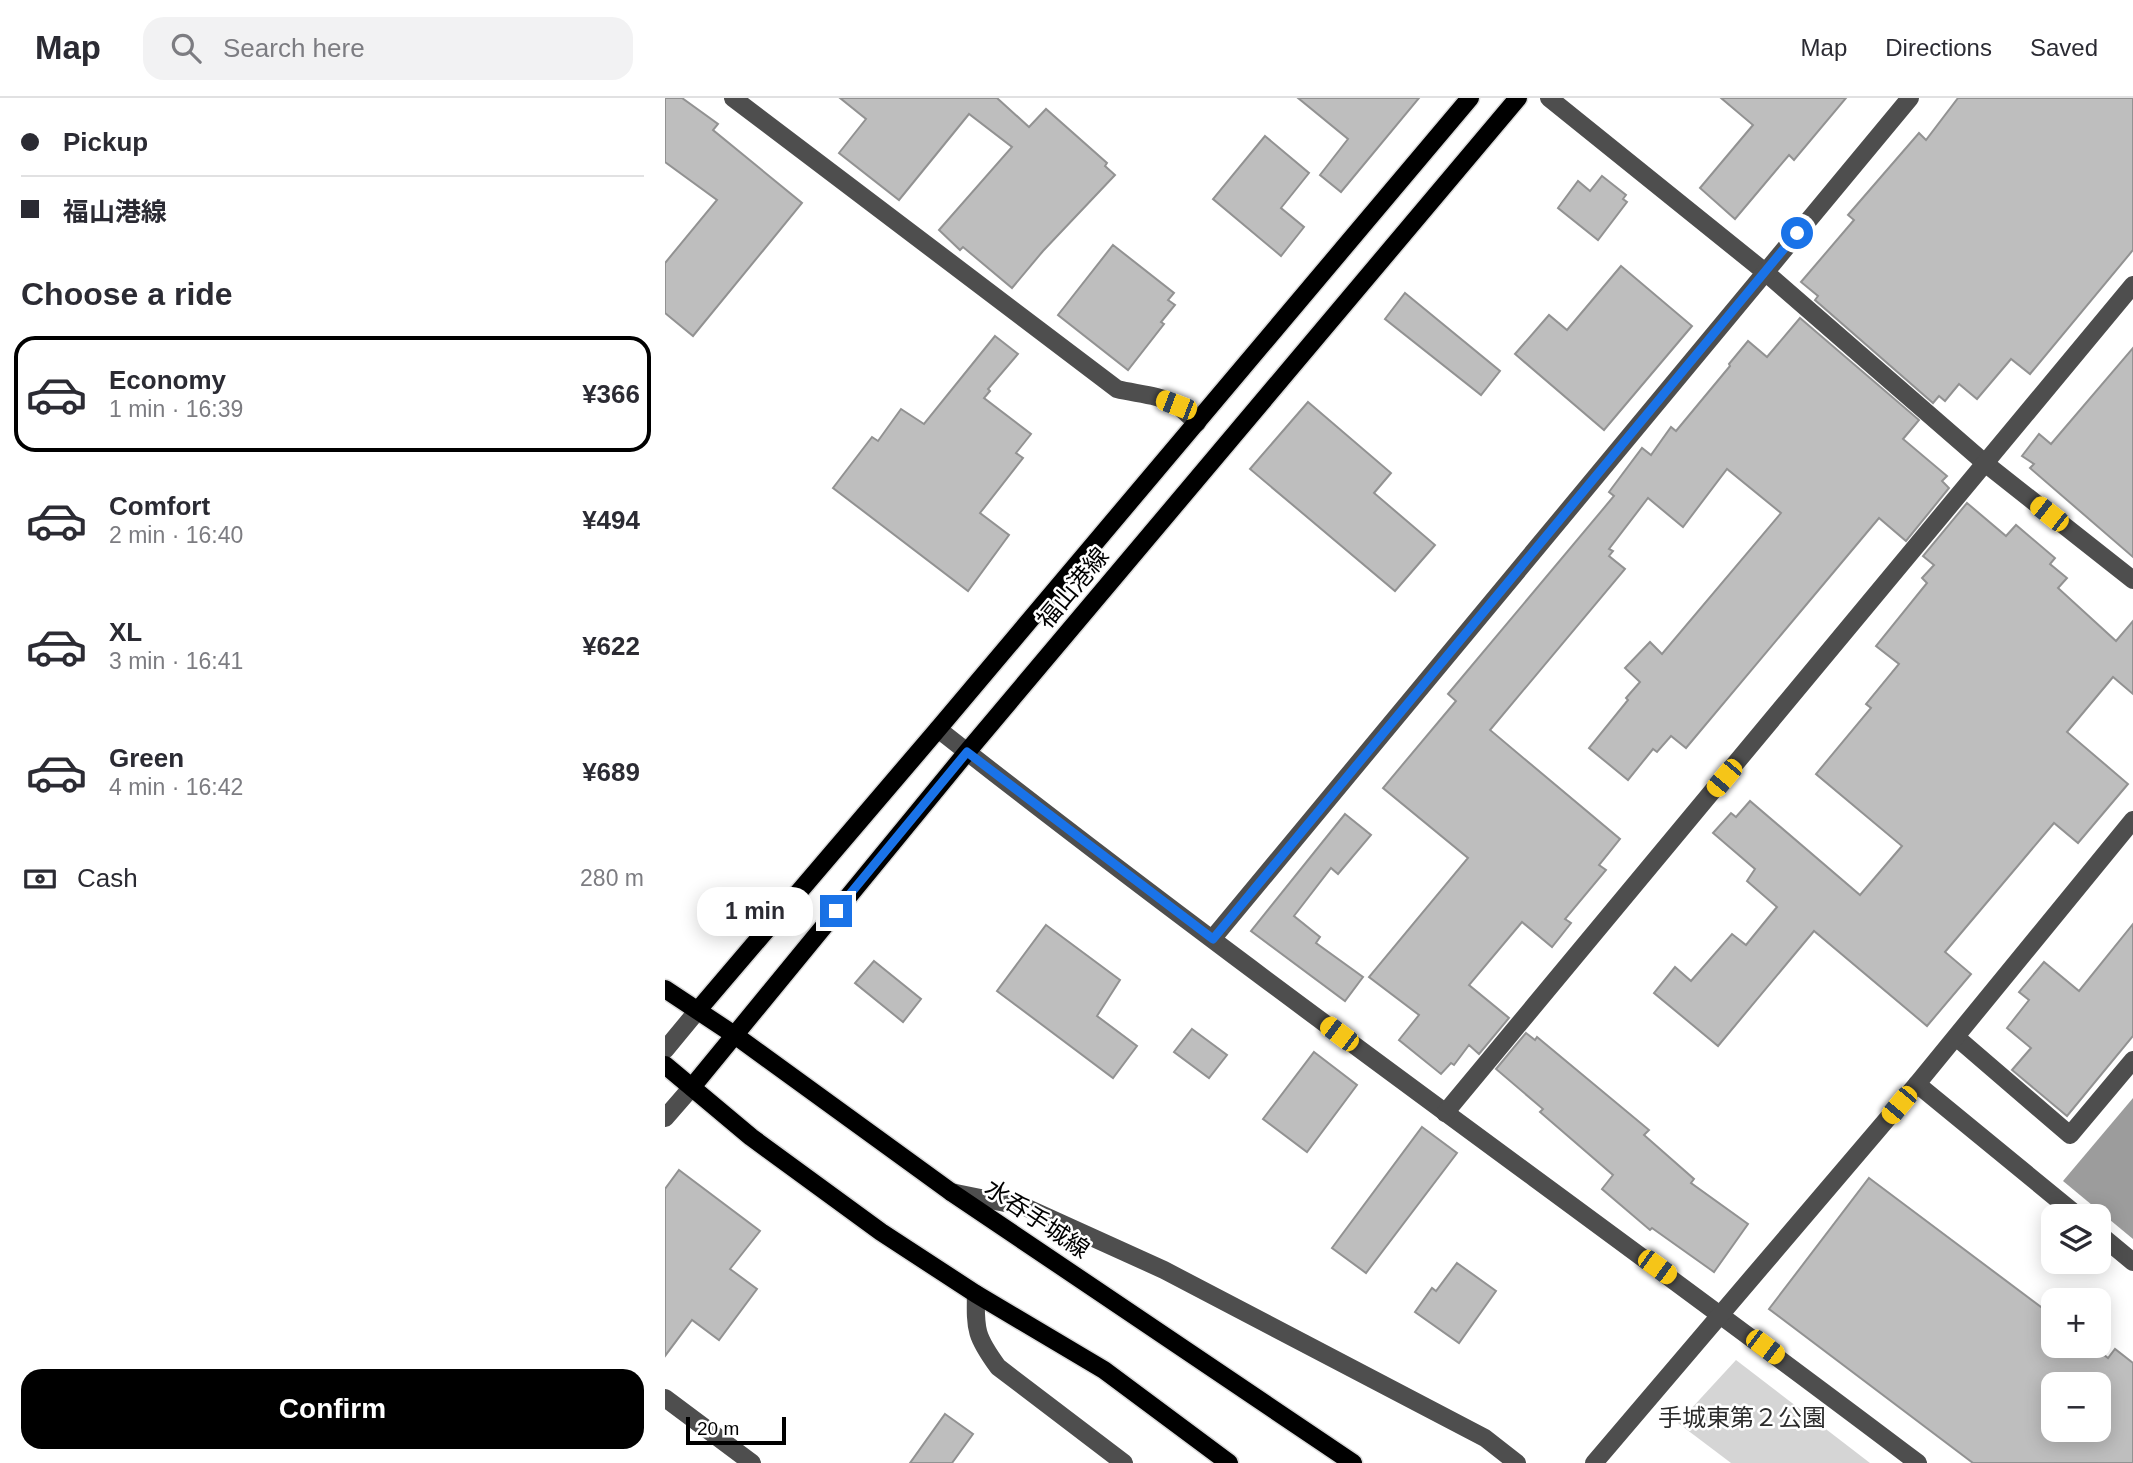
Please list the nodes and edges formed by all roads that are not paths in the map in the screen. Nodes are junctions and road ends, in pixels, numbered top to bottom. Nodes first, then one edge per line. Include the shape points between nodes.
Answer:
1 (733, 98) edge
2 (1470, 98) edge
3 (1518, 98) edge
4 (1549, 98) edge
5 (1910, 98) edge
6 (1765, 272) junction
7 (2133, 285) edge
8 (1197, 423) junction
9 (1986, 464) junction
10 (2133, 580) edge
11 (938, 729) junction
12 (967, 752) junction
13 (2133, 820) edge
14 (1213, 939) junction
15 (665, 989) edge
16 (698, 1010) junction
17 (736, 1036) junction
18 (1956, 1037) junction
19 (665, 1050) edge
20 (2133, 1060) edge
21 (665, 1065) edge
22 (1917, 1084) junction
23 (692, 1087) junction
24 (1445, 1113) junction
25 (665, 1118) edge
26 (951, 1192) junction
27 (2063, 1204) edge
28 (2111, 1244) edge
29 (2133, 1262) edge
30 (976, 1294) junction
31 (1721, 1314) junction
32 (665, 1398) edge
33 (751, 1463) edge
34 (1125, 1463) edge
35 (1229, 1463) edge
36 (1353, 1463) edge
37 (1517, 1463) edge
38 (1594, 1463) edge
39 (1918, 1463) edge

1 - 8 street via 1117,389 1176,405
2 - 8 main road, 福山港線
3 - 12 main road, 福山港線
4 - 6 street
5 - 6 street
6 - 9 street
6 - 14 street
7 - 9 street
8 - 11 main road, 福山港線
9 - 10 street
9 - 24 street
11 - 12 street
11 - 16 main road, 福山港線
12 - 14 street
12 - 17 main road, 福山港線
13 - 18 street
14 - 24 street
15 - 16 main road
16 - 17 main road, 水呑手城線
16 - 19 street
17 - 23 main road, 福山港線
17 - 26 main road, 水呑手城線
18 - 20 street via 2070,1135
18 - 22 street
21 - 23 main road
22 - 27 street
22 - 31 street
23 - 25 street
23 - 30 main road via 751,1137 881,1233
24 - 31 street
26 - 36 main road, 水呑手城線
26 - 37 street via 1025,1207 1164,1270 1485,1438
28 - 29 street
30 - 34 street via 975,1329 998,1367
30 - 35 main road via 1104,1370
31 - 38 street
31 - 39 street
32 - 33 street

